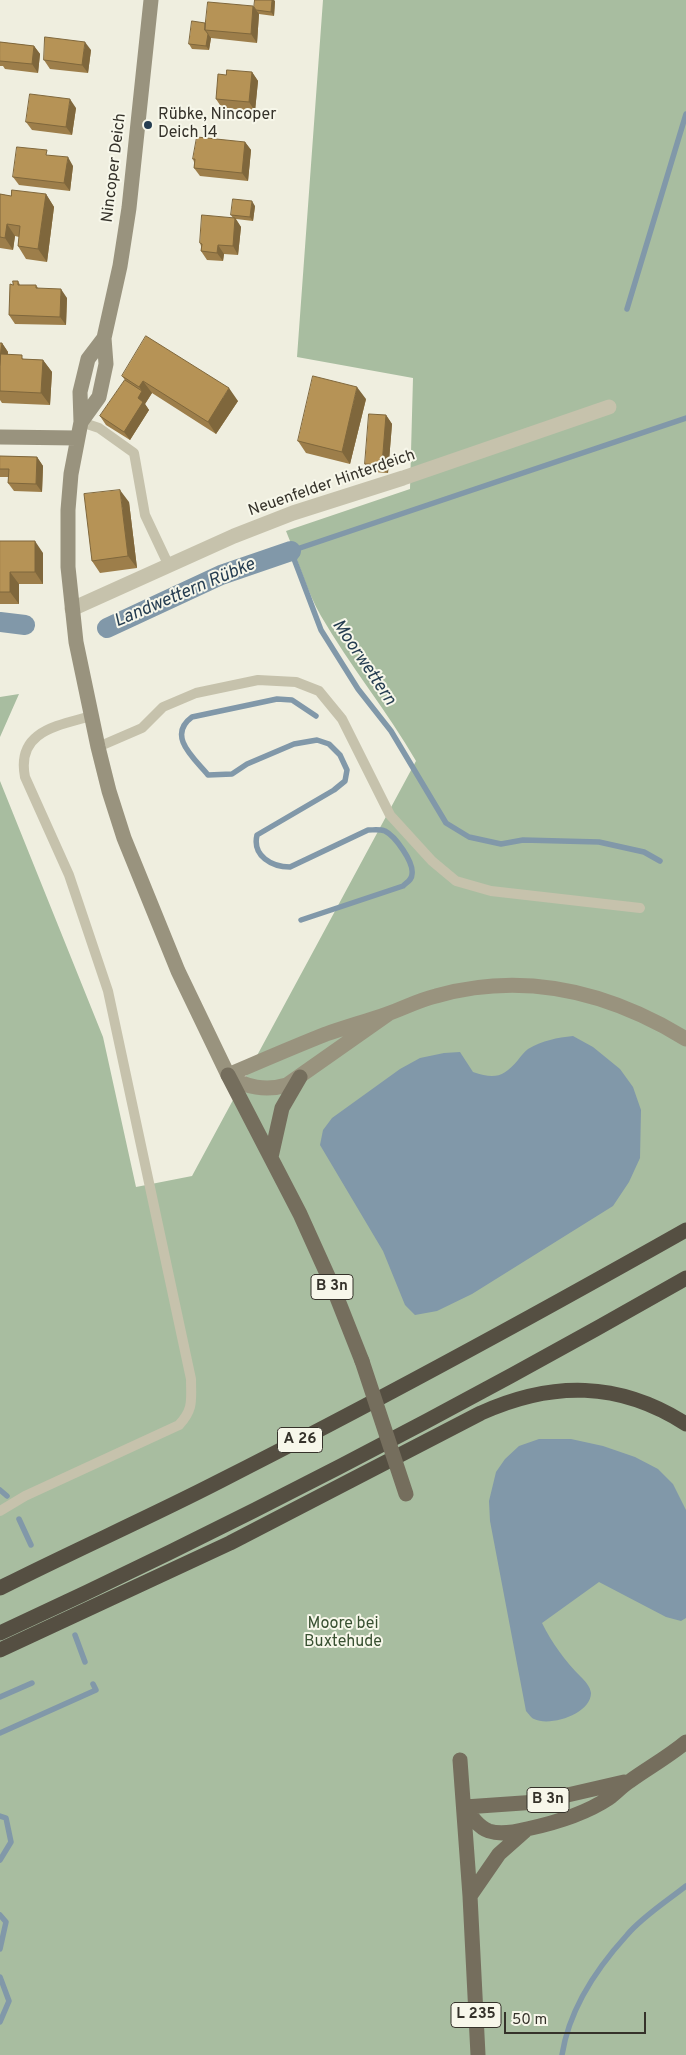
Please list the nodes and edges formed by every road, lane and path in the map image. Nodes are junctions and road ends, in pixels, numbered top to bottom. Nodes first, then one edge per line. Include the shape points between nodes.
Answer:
1 (151, 0) edge
2 (609, 407) dead end
3 (81, 422) junction
4 (0, 437) edge
5 (77, 438) junction
6 (169, 566) junction
7 (72, 610) junction
8 (91, 716) junction
9 (98, 747) junction
10 (640, 908) dead end
11 (388, 1014) junction
12 (686, 1039) edge
13 (228, 1075) junction
14 (300, 1077) junction
15 (271, 1157) junction
16 (686, 1230) edge
17 (686, 1278) edge
18 (686, 1424) edge
19 (406, 1494) dead end
20 (0, 1511) edge
21 (0, 1588) edge
22 (0, 1632) edge
23 (0, 1650) edge
24 (686, 1742) edge
25 (460, 1760) dead end
26 (630, 1781) junction
27 (465, 1807) junction
28 (533, 1828) junction
29 (470, 1896) junction
30 (478, 2055) edge

1 - 3 main road, Nincoper Deich via 120,266 104,338 88,360 80,392
2 - 6 street, Neuenfelder Hinterdeich via 293,513
3 - 5 main road, Nincoper Deich
3 - 6 lane via 99,428 134,453 145,515
4 - 5 main road
5 - 7 main road, Nincoper Deich via 67,539
6 - 7 street, Neuenfelder Hinterdeich
7 - 8 main road, Nincoper Deich
8 - 9 main road, Nincoper Deich
8 - 20 lane via 42,733 24,751 22,763 25,777 69,875 108,991 191,1379 191,1399 189,1414 179,1425 25,1496
9 - 10 lane via 142,728 163,707 196,693 258,680 296,682 320,691 342,718 390,815 432,861 456,881 491,891
9 - 13 main road, Nincoper Deich via 121,828 146,894 178,971
11 - 12 main road via 418,1001 461,990 510,985 548,986 611,1003
11 - 13 main road via 326,1034
11 - 14 main road
13 - 14 main road via 249,1086 270,1089 287,1085
13 - 15 main road
14 - 15 main road via 282,1108
15 - 19 main road, B 3n, bridge via 332,1285 362,1361
16 - 21 highway, A 26 via 403,1387
17 - 22 highway, A 26 via 344,1465
18 - 23 highway via 642,1400 615,1393 571,1390 508,1400 230,1543
24 - 26 main road
25 - 27 main road
26 - 27 main road, B 3n via 537,1802
26 - 28 main road, B 3n via 610,1798 594,1806
27 - 28 main road via 489,1831 508,1833
27 - 29 main road
28 - 29 main road, B 3n via 516,1837 504,1849
29 - 30 main road, L 235

